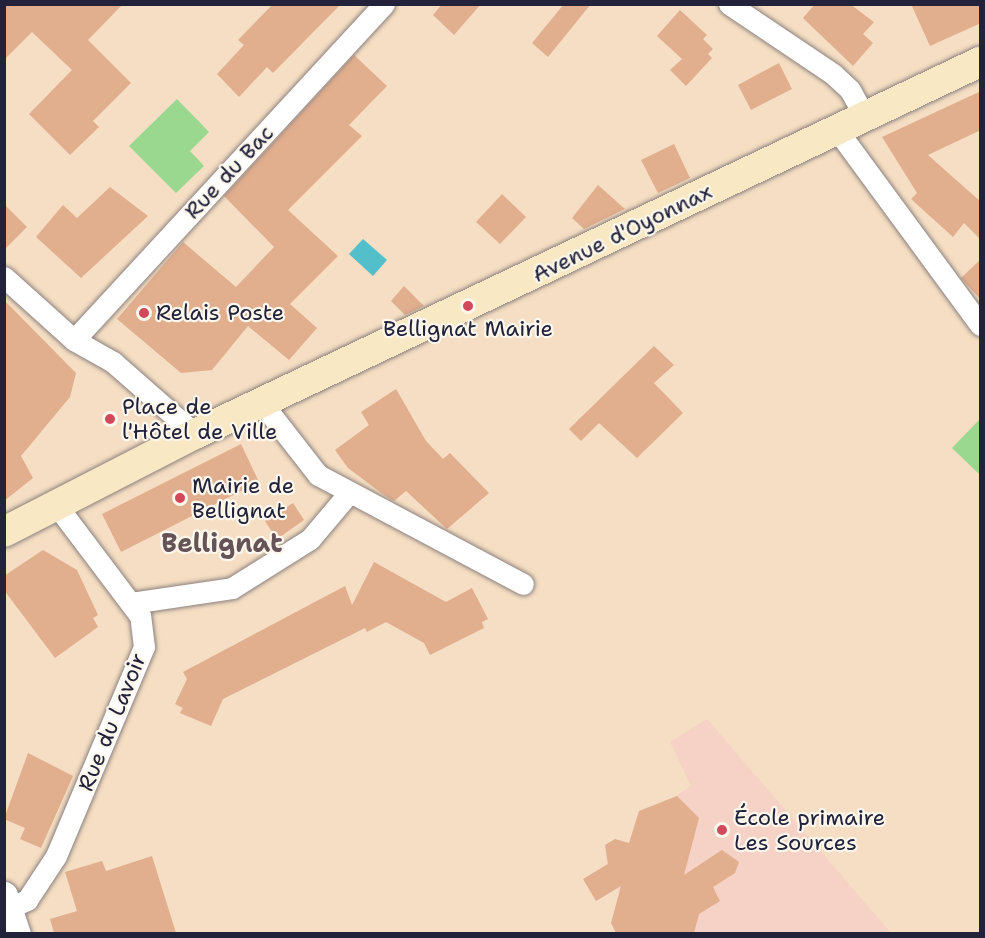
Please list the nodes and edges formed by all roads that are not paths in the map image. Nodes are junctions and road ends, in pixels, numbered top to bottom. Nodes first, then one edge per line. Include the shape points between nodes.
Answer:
1 (384, 4) edge
2 (729, 4) edge
3 (981, 62) edge
4 (865, 117) junction
5 (837, 130) junction
6 (4, 277) edge
7 (981, 325) edge
8 (74, 340) junction
9 (262, 403) junction
10 (195, 434) junction
11 (348, 494) junction
12 (55, 503) junction
13 (4, 532) edge
14 (523, 584) dead end
15 (131, 603) junction
16 (7, 902) edge
17 (17, 933) edge

1 - 8 street, Rue du Bac
2 - 4 street via 833,74 850,90
3 - 4 main road, Avenue d'Oyonnax
4 - 5 main road, Avenue d'Oyonnax
5 - 7 street
5 - 9 main road, Avenue d'Oyonnax
6 - 8 street
8 - 10 street via 113,362
9 - 10 main road
9 - 11 street via 318,475
10 - 12 main road
11 - 14 street
11 - 15 street via 310,539 232,588
12 - 13 main road
12 - 15 street, Rue du Lavoir
15 - 16 street, Rue du Lavoir via 145,633 139,663 56,856 27,900
16 - 17 street

